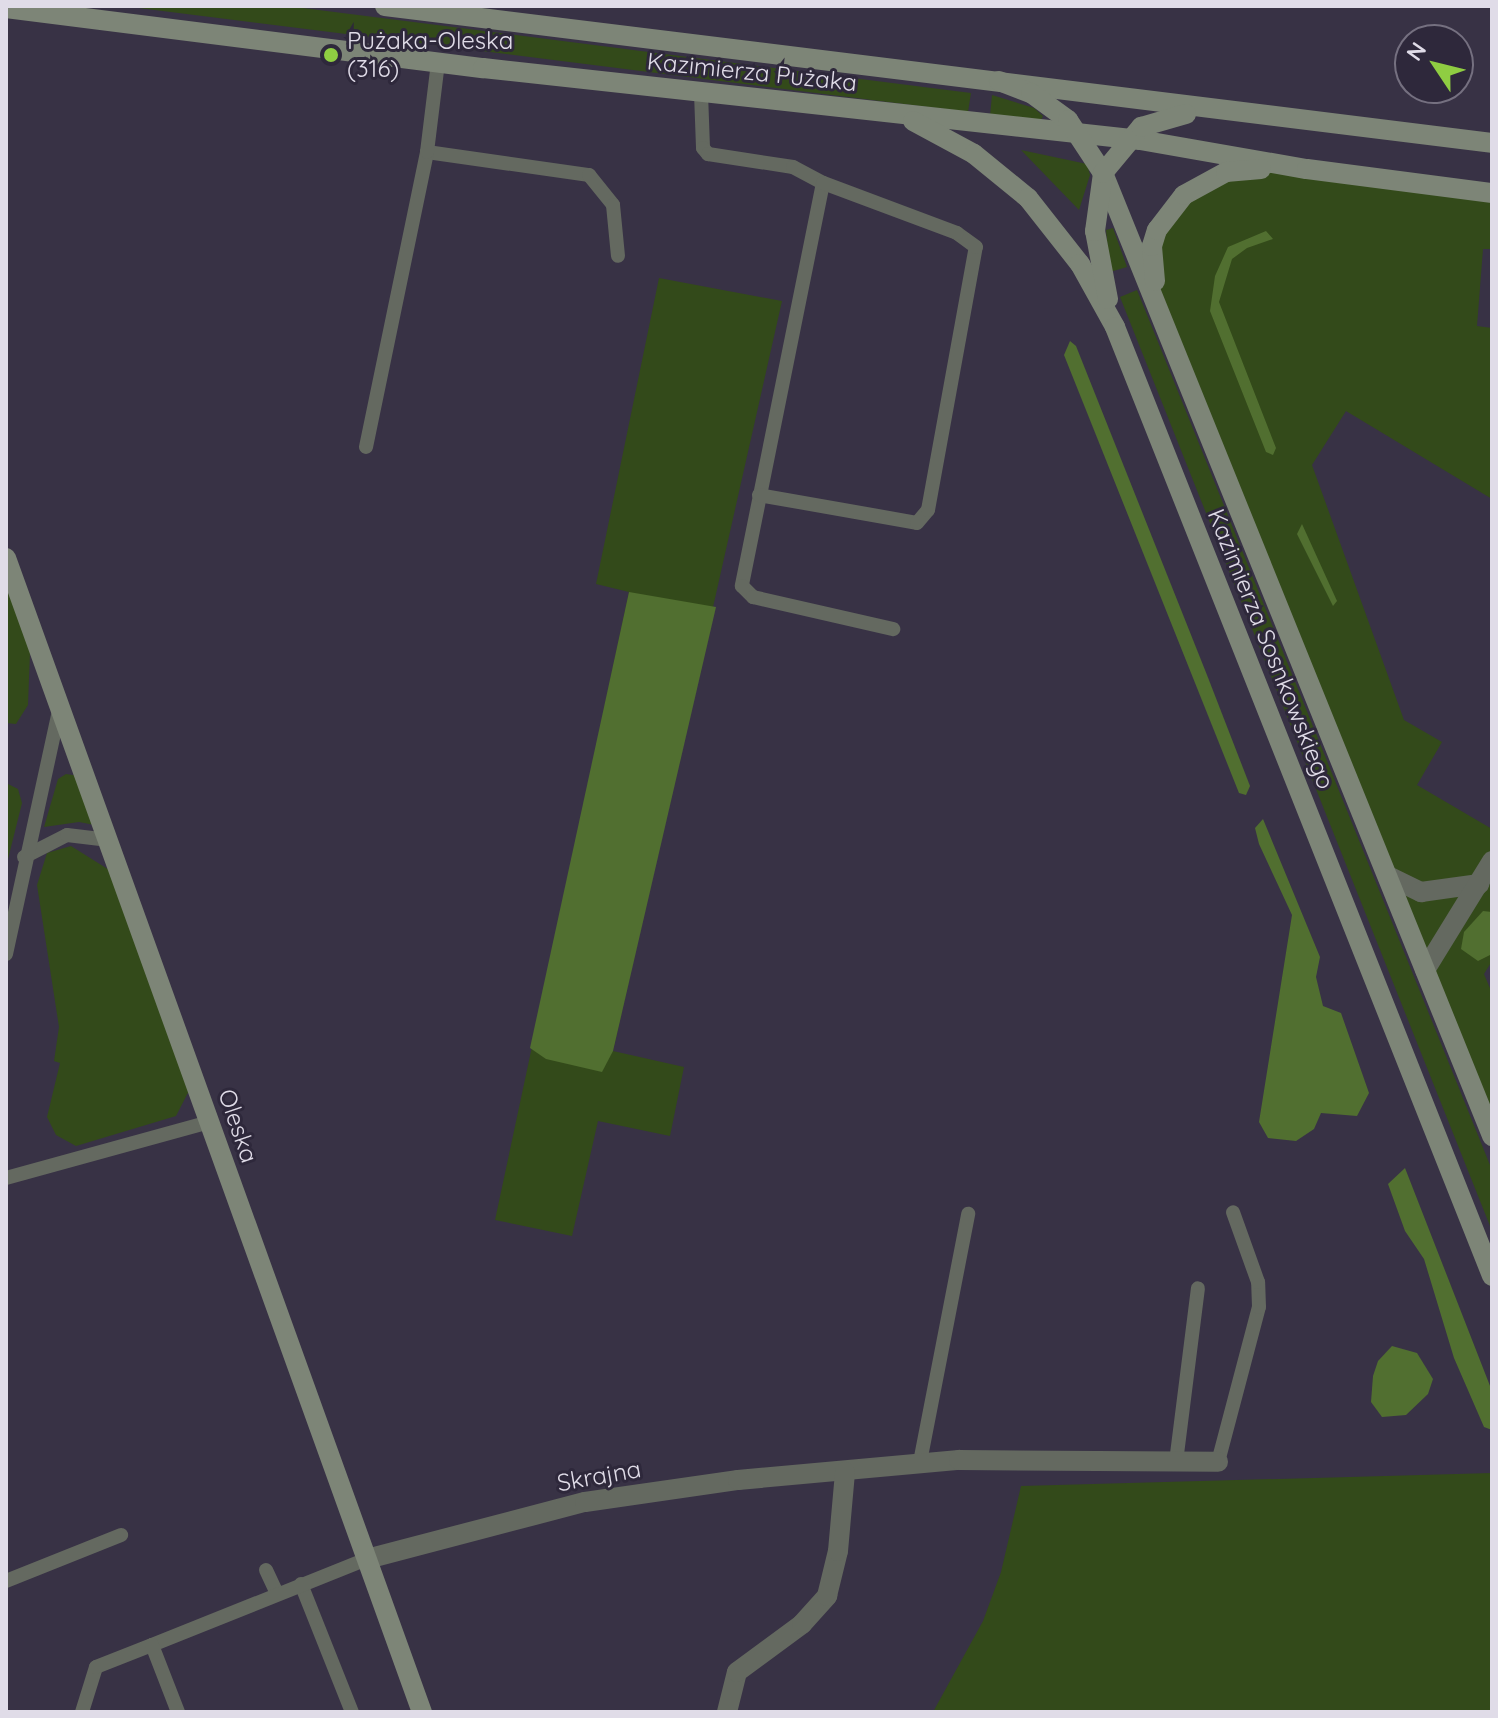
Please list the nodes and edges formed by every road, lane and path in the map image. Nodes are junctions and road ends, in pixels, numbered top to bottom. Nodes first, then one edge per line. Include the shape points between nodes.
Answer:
1 (385, 6) edge
2 (6, 11) edge
3 (438, 62) junction
4 (999, 81) junction
5 (701, 93) junction
6 (1219, 111) junction
7 (902, 116) junction
8 (1079, 134) junction
9 (1128, 139) junction
10 (1492, 143) edge
11 (427, 152) junction
12 (1307, 169) junction
13 (1103, 173) junction
14 (823, 183) junction
15 (1492, 193) edge
16 (618, 256) dead end
17 (1163, 316) junction
18 (1115, 327) junction
19 (366, 447) dead end
20 (759, 495) junction
21 (6, 558) edge
22 (893, 629) dead end
23 (60, 706) junction
24 (109, 840) junction
25 (24, 857) junction
26 (1492, 861) edge
27 (1388, 876) junction
28 (1479, 884) junction
29 (11, 897) edge
30 (6, 954) edge
31 (1425, 970) junction
32 (209, 1122) junction
33 (1492, 1136) edge
34 (6, 1178) edge
35 (1233, 1212) dead end
36 (968, 1214) dead end
37 (1492, 1276) edge
38 (1198, 1288) dead end
39 (920, 1462) junction
40 (1176, 1462) junction
41 (1218, 1462) joint
42 (845, 1472) junction
43 (121, 1535) dead end
44 (367, 1559) junction
45 (266, 1570) dead end
46 (6, 1581) edge
47 (301, 1584) junction
48 (277, 1594) junction
49 (152, 1645) junction
50 (82, 1712) edge
51 (178, 1712) edge
52 (352, 1712) edge
53 (422, 1712) edge
54 (727, 1712) edge

1 - 4 street, Kazimierza Pużaka
2 - 3 street, Kazimierza Pużaka
3 - 5 street, Kazimierza Pużaka
3 - 11 lane
4 - 6 street, Kazimierza Pużaka
4 - 8 street, Kazimierza Sosnkowskiego via 1048,104
5 - 7 street, Kazimierza Pużaka
5 - 14 lane via 703,148 708,154 793,167
6 - 9 street via 1163,118
6 - 10 street, Kazimierza Pużaka
7 - 8 street, Kazimierza Pużaka
7 - 18 street, Kazimierza Sosnkowskiego via 974,154 1028,198 1080,264
8 - 9 street, Kazimierza Pużaka
8 - 13 street, Kazimierza Sosnkowskiego
9 - 12 street, Kazimierza Pużaka
9 - 13 street
11 - 16 lane via 589,175 613,205
11 - 19 lane
12 - 15 street, Kazimierza Pużaka
12 - 17 street via 1226,172 1184,195 1157,230 1152,246
13 - 17 street, Kazimierza Sosnkowskiego
13 - 18 street via 1095,231
14 - 20 lane
14 - 20 lane via 957,233 976,247 928,510 917,523
17 - 27 street, Kazimierza Sosnkowskiego
18 - 37 street, Kazimierza Sosnkowskiego
20 - 22 lane via 741,578 746,592
21 - 23 street, Oleska
23 - 24 street, Oleska
23 - 25 lane
24 - 25 lane via 67,835
24 - 32 street, Oleska
25 - 29 lane
26 - 28 street
27 - 28 street via 1421,892
27 - 31 street, Kazimierza Sosnkowskiego
28 - 31 street
29 - 30 lane
31 - 33 street, Kazimierza Sosnkowskiego
32 - 34 lane
32 - 44 street, Oleska
35 - 41 lane via 1258,1282 1259,1307
36 - 39 lane
38 - 40 lane
39 - 40 street, Skrajna
39 - 42 street, Skrajna
40 - 41 street, Skrajna
42 - 44 street, Skrajna via 738,1480 585,1502
42 - 54 street via 840,1536 827,1596 802,1624 737,1672
43 - 46 lane
44 - 47 lane
44 - 53 street, Oleska
45 - 48 lane
47 - 48 lane
47 - 52 lane
48 - 49 lane
49 - 50 lane via 96,1667
49 - 51 lane

